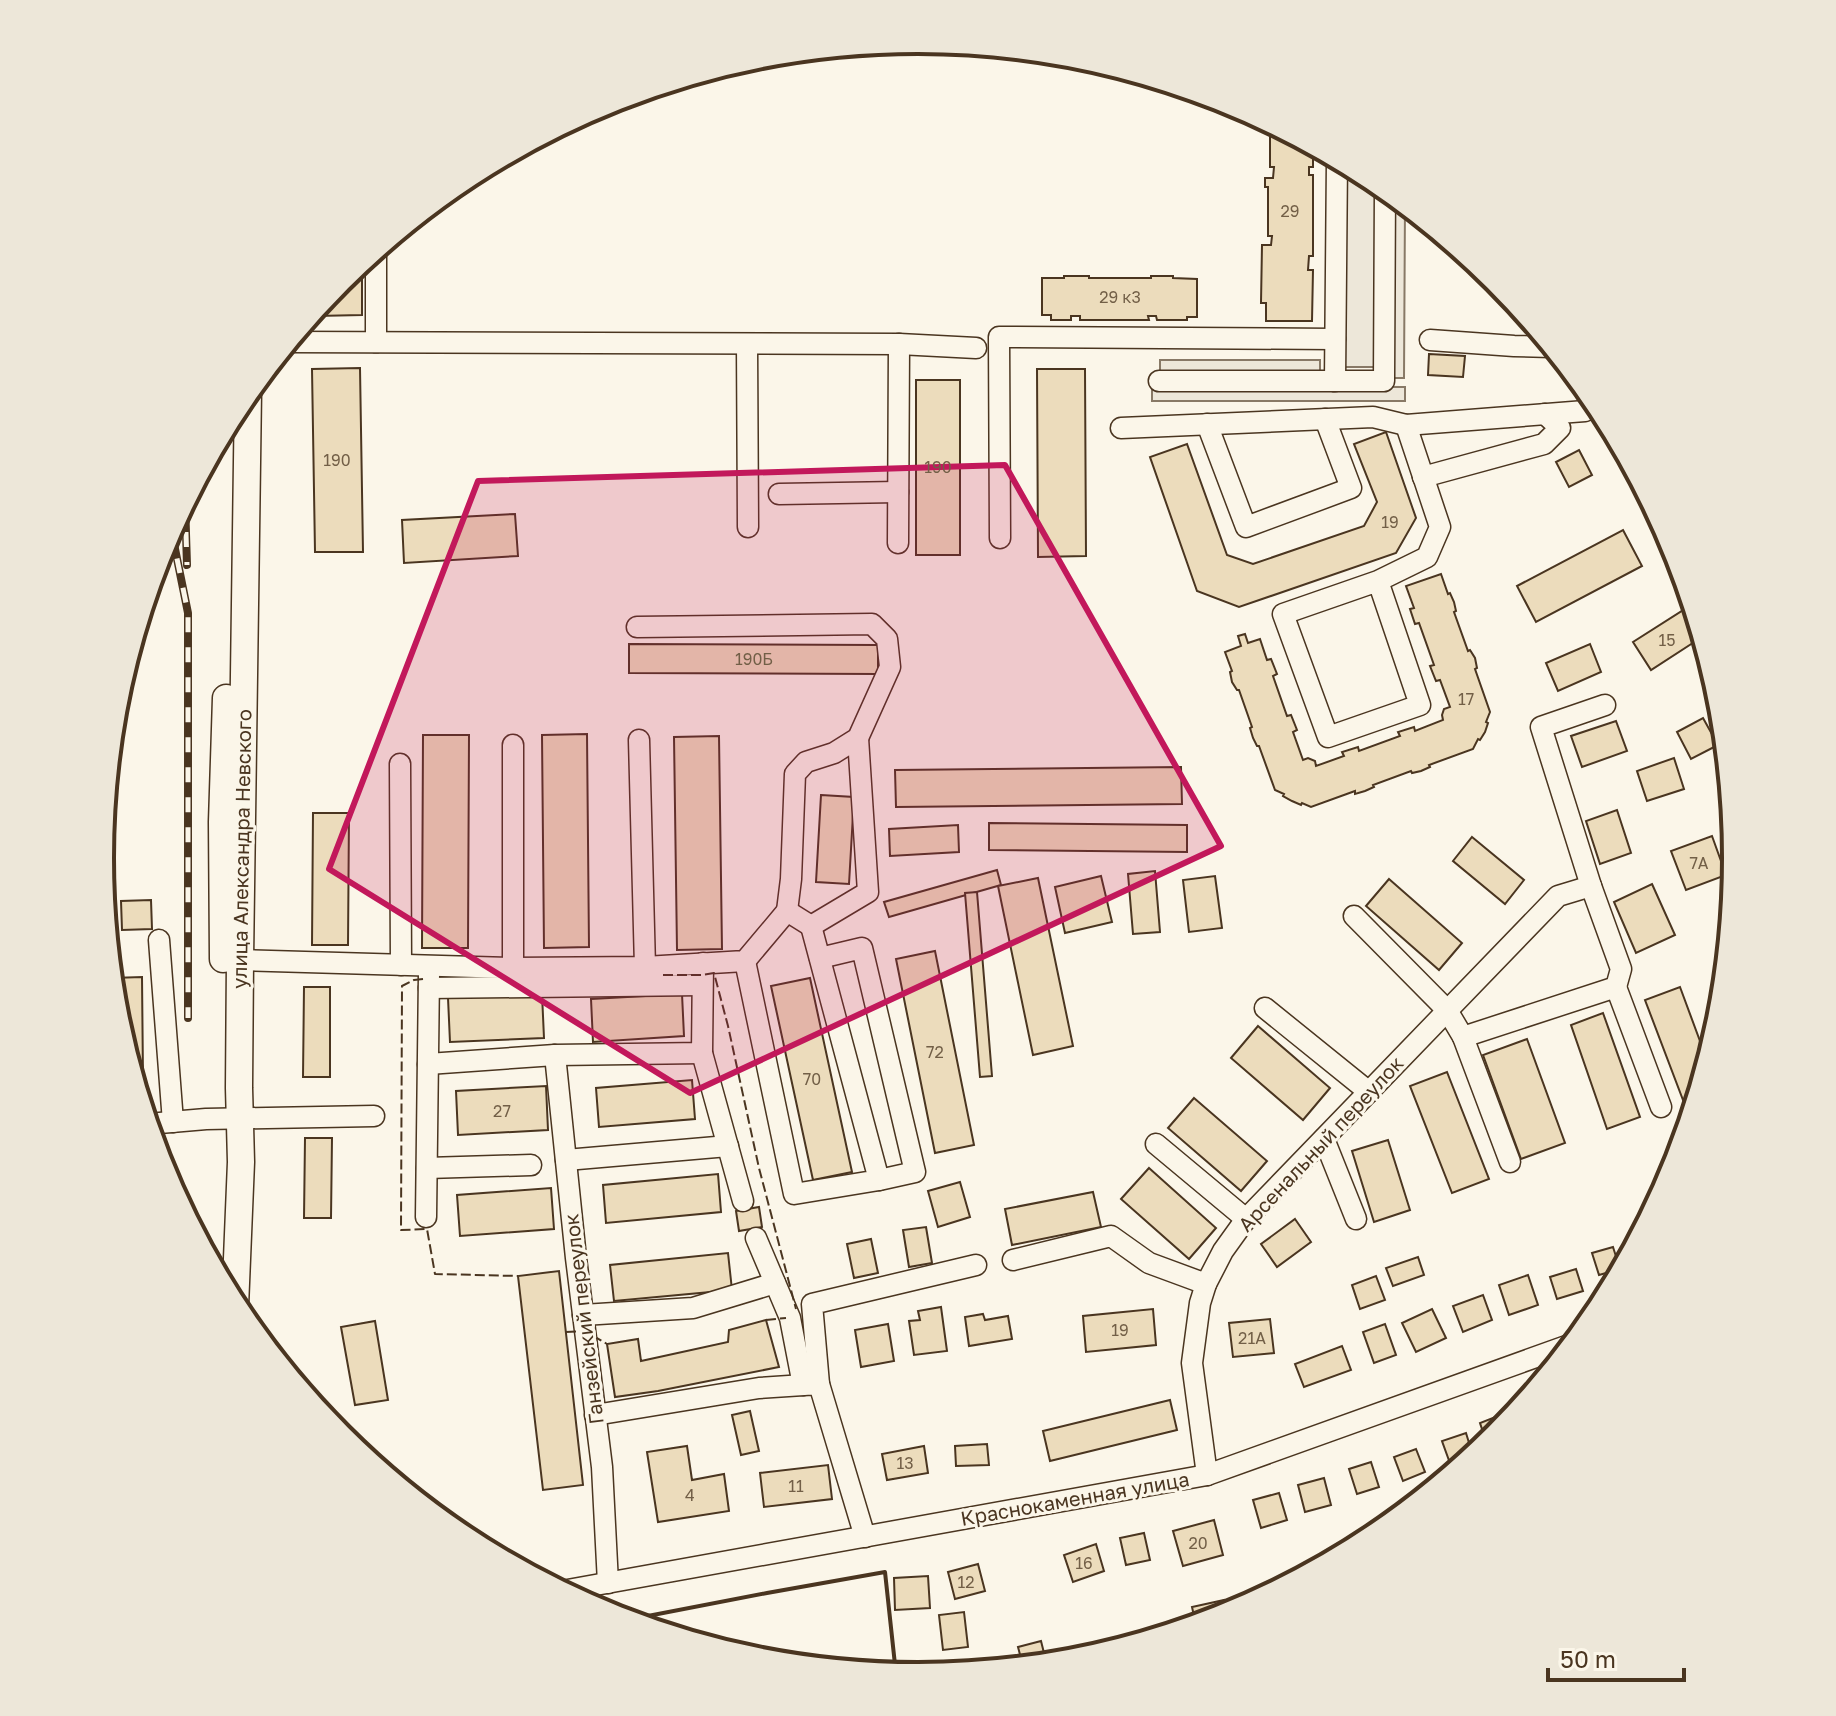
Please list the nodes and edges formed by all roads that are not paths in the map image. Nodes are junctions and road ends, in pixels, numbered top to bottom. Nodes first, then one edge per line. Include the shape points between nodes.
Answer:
1 (1337, 172) edge
2 (1385, 204) edge
3 (376, 265) edge
4 (1335, 339) junction
5 (1430, 340) dead end
6 (302, 342) edge
7 (376, 342) junction
8 (747, 344) junction
9 (899, 344) junction
10 (1537, 347) edge
11 (976, 348) dead end
12 (1159, 381) dead end
13 (1335, 381) junction
14 (1586, 410) edge
15 (248, 413) edge
16 (1545, 414) junction
17 (1325, 419) junction
18 (1207, 424) junction
19 (1406, 425) junction
20 (1121, 428) dead end
21 (230, 443) edge
22 (1423, 477) junction
23 (898, 492) junction
24 (779, 494) dead end
25 (748, 527) dead end
26 (1000, 538) dead end
27 (898, 543) dead end
28 (1378, 581) junction
29 (637, 627) dead end
30 (1605, 705) dead end
31 (858, 738) junction
32 (639, 740) dead end
33 (513, 745) dead end
34 (400, 764) dead end
35 (1591, 886) junction
36 (787, 911) junction
37 (1354, 916) dead end
38 (811, 926) junction
39 (159, 940) dead end
40 (820, 958) junction
41 (240, 960) junction
42 (745, 961) junction
43 (703, 963) junction
44 (401, 965) junction
45 (429, 966) junction
46 (645, 967) junction
47 (513, 968) junction
48 (702, 985) junction
49 (1616, 987) junction
50 (429, 988) junction
51 (1265, 1008) dead end
52 (1447, 1010) junction
53 (1463, 1037) junction
54 (702, 1053) junction
55 (555, 1055) junction
56 (428, 1064) junction
57 (1369, 1092) junction
58 (1661, 1107) dead end
59 (374, 1116) dead end
60 (232, 1118) junction
61 (173, 1122) junction
62 (160, 1123) edge
63 (1324, 1139) junction
64 (1156, 1144) dead end
65 (728, 1146) junction
66 (566, 1160) junction
67 (1510, 1162) dead end
68 (531, 1165) dead end
69 (427, 1168) junction
70 (879, 1180) junction
71 (743, 1201) dead end
72 (426, 1217) dead end
73 (1246, 1219) junction
74 (1356, 1219) dead end
75 (756, 1238) dead end
76 (1013, 1260) dead end
77 (223, 1262) edge
78 (976, 1265) dead end
79 (236, 1283) edge
80 (775, 1283) junction
81 (1206, 1284) junction
82 (584, 1323) junction
83 (1553, 1351) edge
84 (811, 1385) junction
85 (595, 1415) junction
86 (1207, 1475) junction
87 (865, 1537) junction
88 (608, 1583) junction
89 (581, 1588) edge

1 - 4 street
2 - 13 street via 1384,381
3 - 7 street
4 - 13 street
4 - 26 street via 999,337
5 - 10 street
6 - 7 street
7 - 8 street
8 - 9 street
8 - 25 street
9 - 11 street
9 - 23 street
12 - 13 street
14 - 16 street
15 - 41 main road, улица Александра Невского
16 - 19 street
16 - 22 street via 1560,428 1544,444
17 - 18 street
17 - 18 street via 1351,488 1246,527
17 - 19 street via 1373,417
18 - 20 street
19 - 22 street
21 - 60 main road via 222,822
22 - 28 street via 1440,527 1427,557
23 - 24 street
23 - 27 street
28 - 28 street via 1420,705 1328,737 1283,614
29 - 31 street via 872,624 887,639 890,667
30 - 35 street via 1541,727
31 - 36 street via 806,762 795,774
31 - 38 street via 868,892
32 - 46 street
33 - 47 street
34 - 44 street
35 - 49 street via 1621,969
35 - 52 street, Арсенальный переулок via 1558,896
36 - 38 street
36 - 42 street
37 - 52 street
38 - 40 street
39 - 61 street
40 - 70 street
40 - 70 street via 862,948 915,1172
41 - 44 street
41 - 60 main road, улица Александра Невского
42 - 43 street
42 - 70 street via 794,1194
43 - 46 street
43 - 48 street
44 - 45 street
45 - 47 street
45 - 50 street
46 - 47 street
48 - 50 street
48 - 54 street
49 - 53 street
49 - 58 street
50 - 56 street
51 - 57 street
52 - 53 street
52 - 57 street, Арсенальный переулок
53 - 67 street
54 - 55 street
54 - 65 street
55 - 56 street
55 - 66 street, Ганзейский переулок
56 - 69 street
57 - 63 street, Арсенальный переулок
59 - 60 street
60 - 61 street
60 - 77 main road
60 - 79 main road, улица Александра Невского via 240,1175
61 - 62 street
63 - 73 street, Арсенальный переулок
63 - 74 street
64 - 73 street
65 - 66 street
65 - 71 street
66 - 82 street, Ганзейский переулок
68 - 69 street
69 - 72 street
73 - 81 street, Арсенальный переулок
75 - 80 street
76 - 81 street via 1111,1236 1149,1263
78 - 84 street via 812,1304
80 - 82 street via 693,1308
80 - 84 street
81 - 86 street, Арсенальный переулок via 1192,1363
82 - 85 street, Ганзейский переулок
83 - 86 street, Краснокаменная улица
84 - 85 street via 759,1388
84 - 87 street
85 - 88 street, Ганзейский переулок
86 - 87 street, Краснокаменная улица
87 - 88 street, Краснокаменная улица
88 - 89 street, Краснокаменная улица

